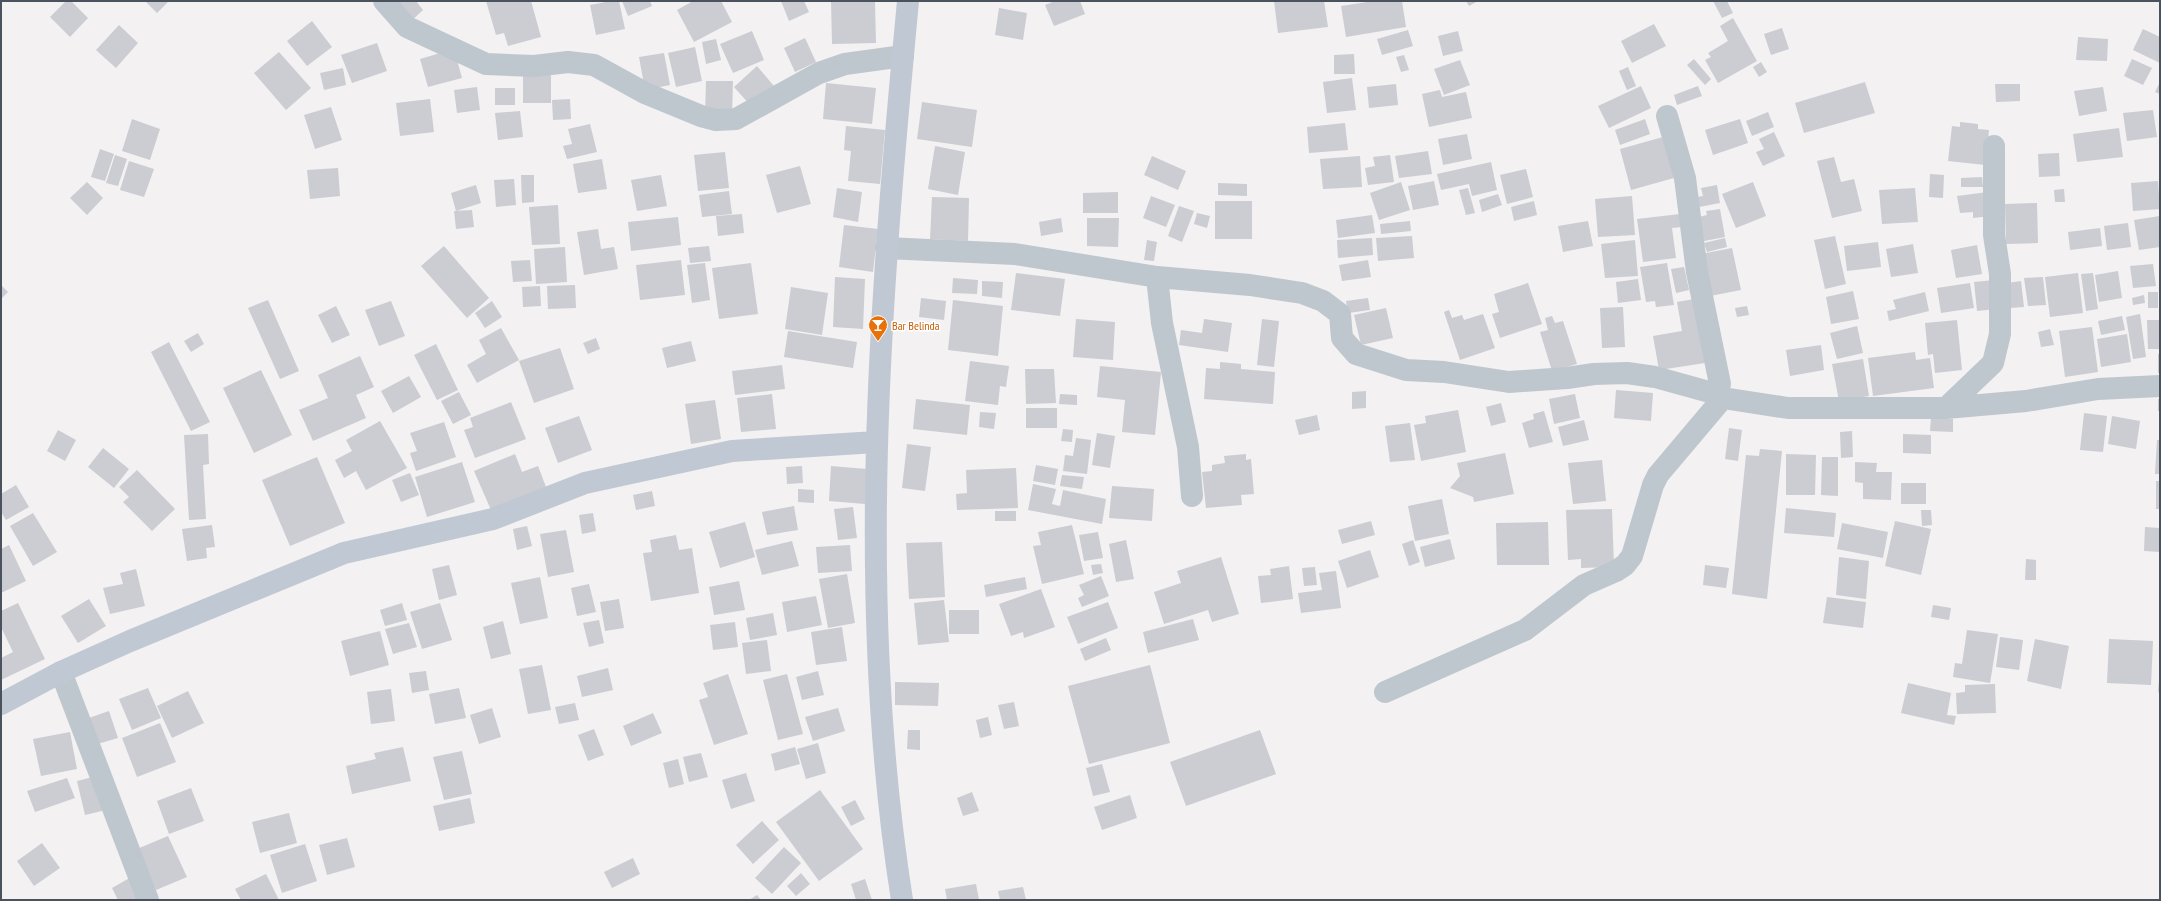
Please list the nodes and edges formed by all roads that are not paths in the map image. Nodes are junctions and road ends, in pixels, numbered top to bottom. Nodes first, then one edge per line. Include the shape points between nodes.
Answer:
1 (384, 1) edge
2 (908, 1) edge
3 (903, 56) junction
4 (1667, 116) dead end
5 (1994, 146) dead end
6 (886, 248) junction
7 (1157, 277) junction
8 (2160, 386) edge
9 (1718, 396) junction
10 (1946, 408) junction
11 (876, 442) junction
12 (1192, 496) dead end
13 (61, 672) junction
14 (1385, 692) dead end
15 (1, 704) edge
16 (148, 900) edge
17 (902, 900) edge

1 - 3 street via 407,27 486,64 534,66 568,62 594,65 645,94 716,120 736,119 819,73 845,64
2 - 3 street
3 - 6 street
4 - 9 street via 1685,178 1697,272 1720,384
5 - 10 street via 1994,235 2000,274 2000,334 1992,363
6 - 7 street via 1015,254
6 - 11 street
7 - 9 street via 1250,285 1302,293 1323,301 1340,314 1342,338 1356,354 1406,370 1444,372 1509,382 1627,373 1655,378
7 - 12 street via 1162,323 1188,447
8 - 10 street via 2098,389 2026,401
9 - 10 street via 1788,408
9 - 14 street via 1658,475 1632,556 1625,564 1616,571 1584,585 1525,630
11 - 13 street via 732,451 585,483 493,519 344,553
11 - 17 street via 878,674 891,834
13 - 15 street
13 - 16 street

